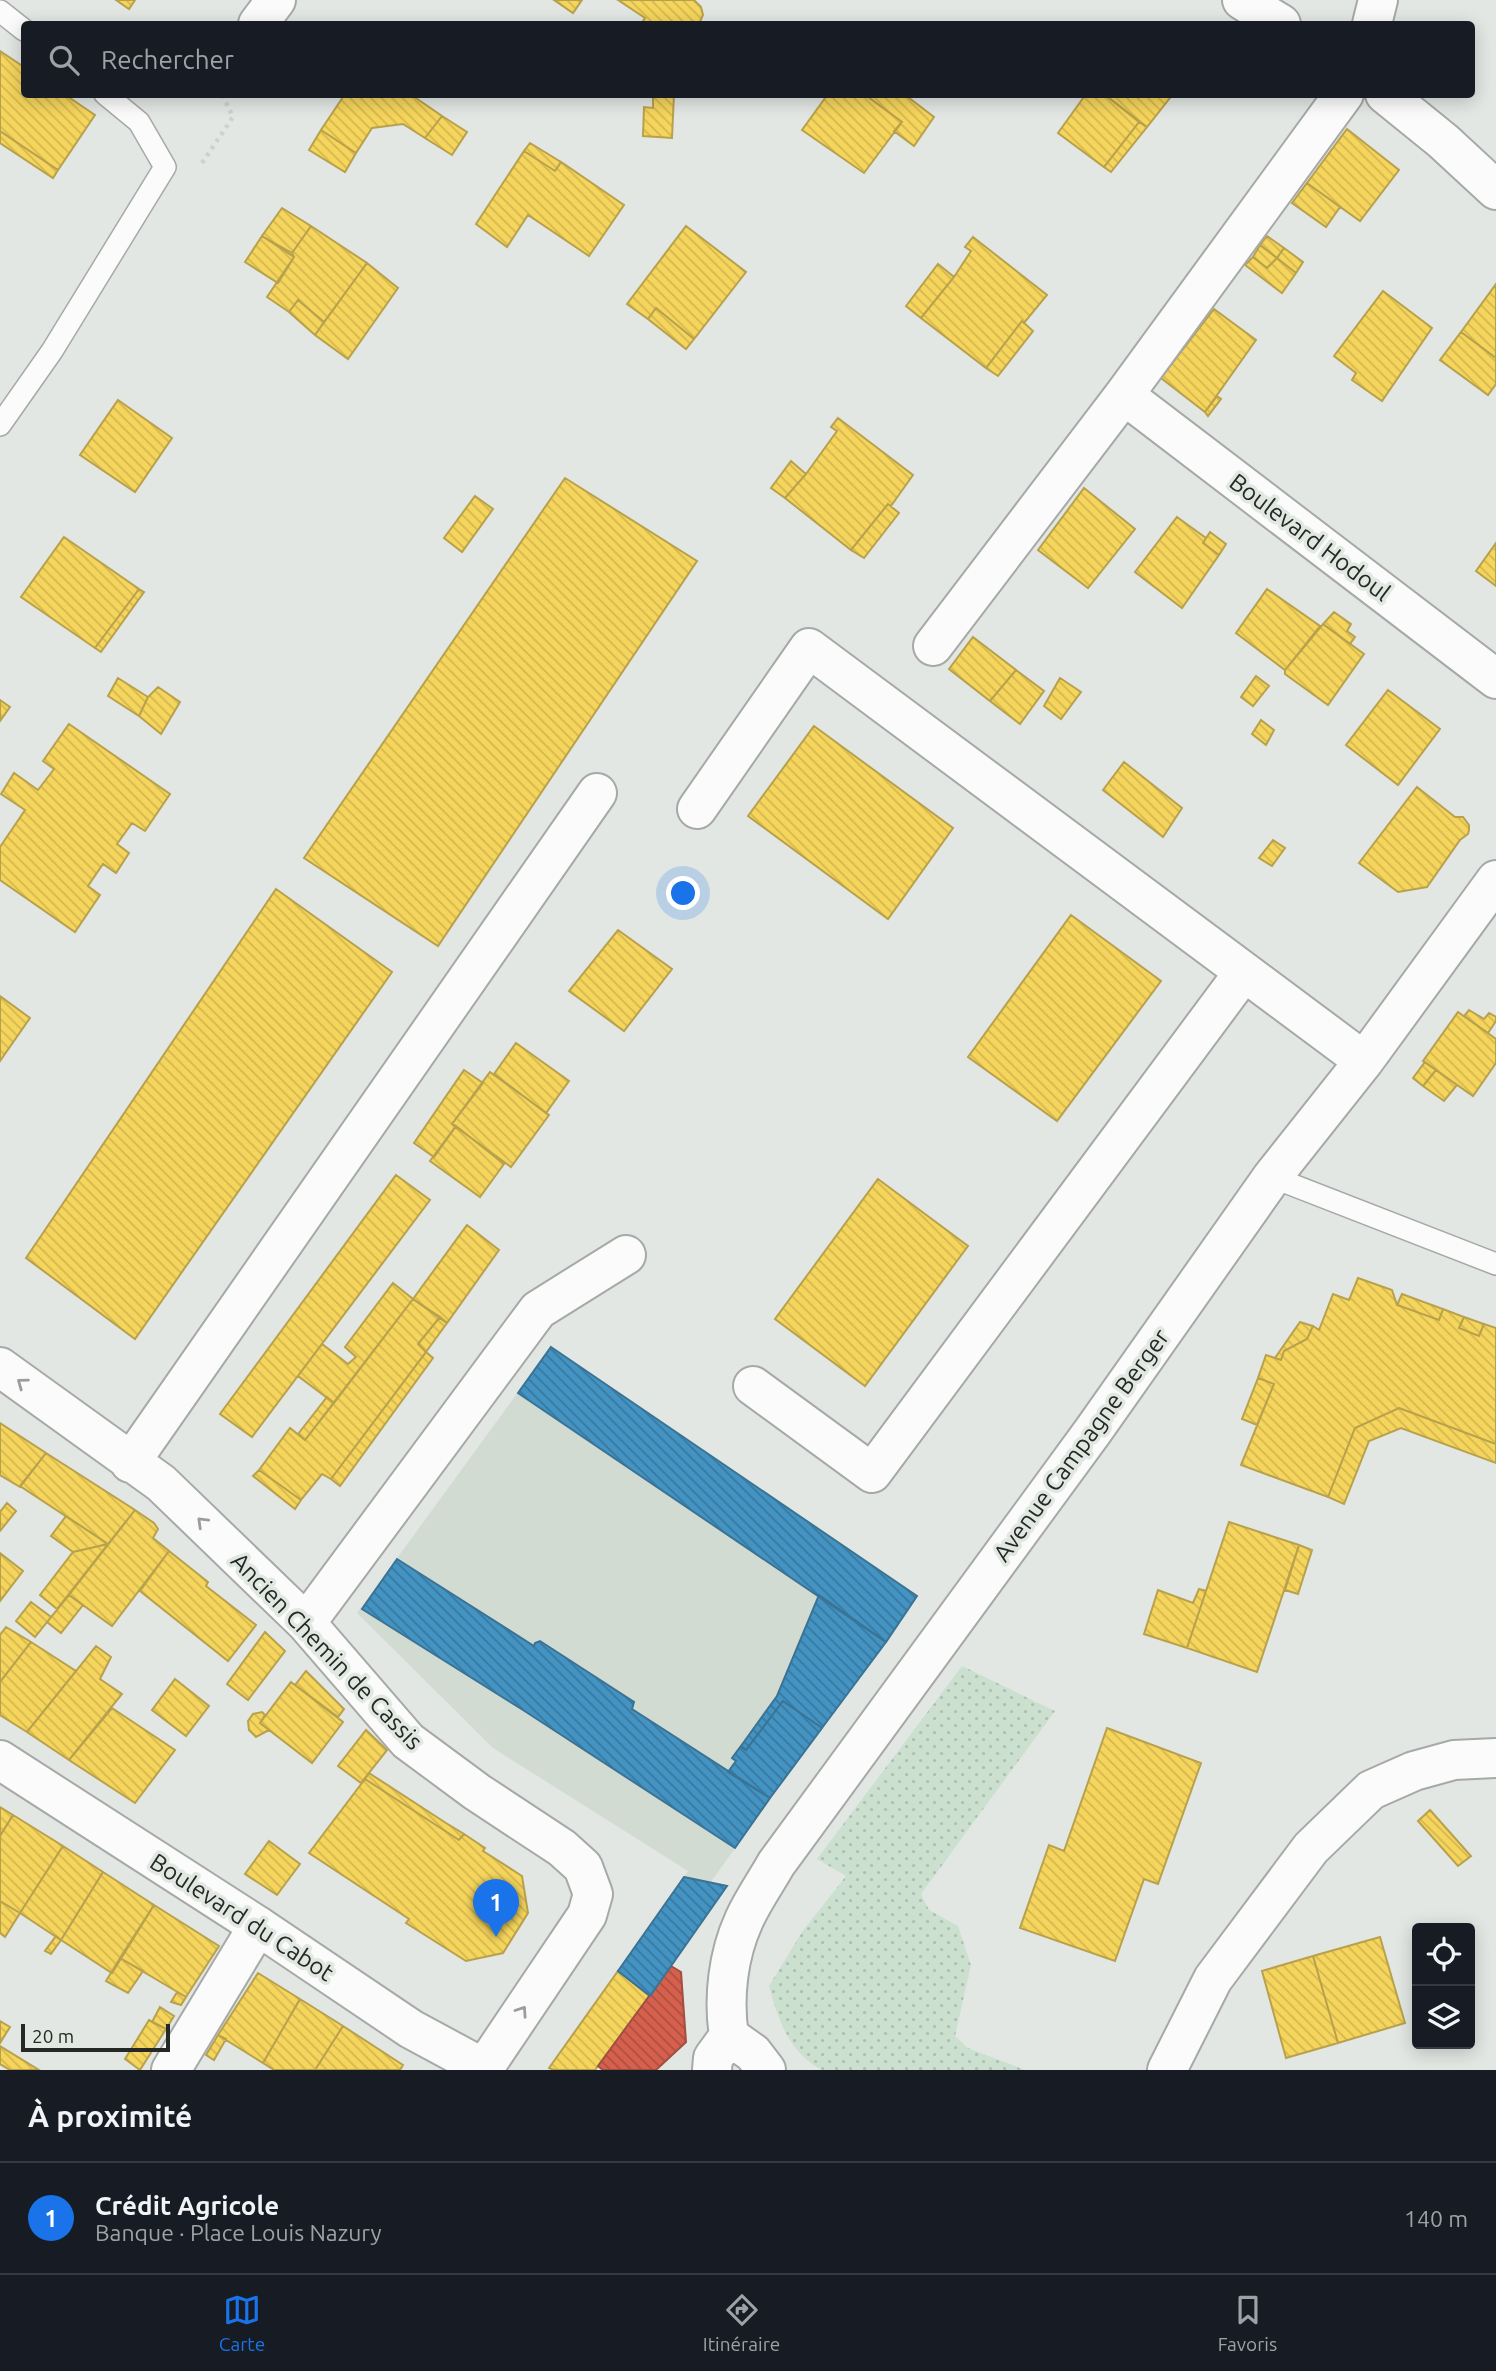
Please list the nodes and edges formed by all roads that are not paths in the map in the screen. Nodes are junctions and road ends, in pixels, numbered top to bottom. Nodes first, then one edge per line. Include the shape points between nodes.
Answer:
1 (276, 0) edge
2 (1242, 0) edge
3 (1378, 0) edge
4 (0, 10) edge
5 (260, 21) edge
6 (1276, 21) edge
7 (1373, 21) edge
8 (21, 28) edge
9 (110, 98) edge
10 (1341, 98) edge
11 (1390, 98) edge
12 (1496, 190) edge
13 (1124, 395) junction
14 (0, 425) edge
15 (933, 646) dead end
16 (1496, 679) edge
17 (597, 793) dead end
18 (697, 809) dead end
19 (1496, 880) edge
20 (1244, 972) junction
21 (1364, 1061) junction
22 (1272, 1177) junction
23 (626, 1255) dead end
24 (1496, 1264) edge
25 (0, 1367) edge
26 (753, 1386) dead end
27 (130, 1462) junction
28 (306, 1623) junction
29 (1496, 1758) edge
30 (0, 1760) edge
31 (258, 1926) junction
32 (729, 2036) junction
33 (486, 2069) edge
34 (171, 2070) edge
35 (712, 2070) edge
36 (766, 2070) edge
37 (1167, 2070) edge

1 - 5 street
2 - 6 street
3 - 7 street
4 - 8 lane
9 - 14 lane via 139,122 165,167 52,351
10 - 13 street
11 - 12 street
13 - 15 street
13 - 16 street, Boulevard Hodoul
17 - 27 street
18 - 20 street via 809,648
19 - 21 street, Avenue Campagne Berger
20 - 21 street
20 - 26 street via 873,1473
21 - 22 street, Avenue Campagne Berger
22 - 24 lane
22 - 32 street, Avenue Campagne Berger via 1093,1432 776,1864 744,1920 733,1951 727,1990
23 - 28 street via 538,1310
27 -> 25 street, Ancien Chemin de Cassis
28 -> 27 street, Ancien Chemin de Cassis via 161,1483
33 -> 28 street, Ancien Chemin de Cassis via 587,1915 593,1894 583,1867 408,1741
29 - 37 street via 1454,1760 1371,1790 1311,1848 1213,1979
30 - 31 street, Boulevard du Cabot
31 - 33 street, Boulevard du Cabot via 411,2029
31 - 34 street
32 - 35 street via 713,2058
32 - 36 street via 753,2053

